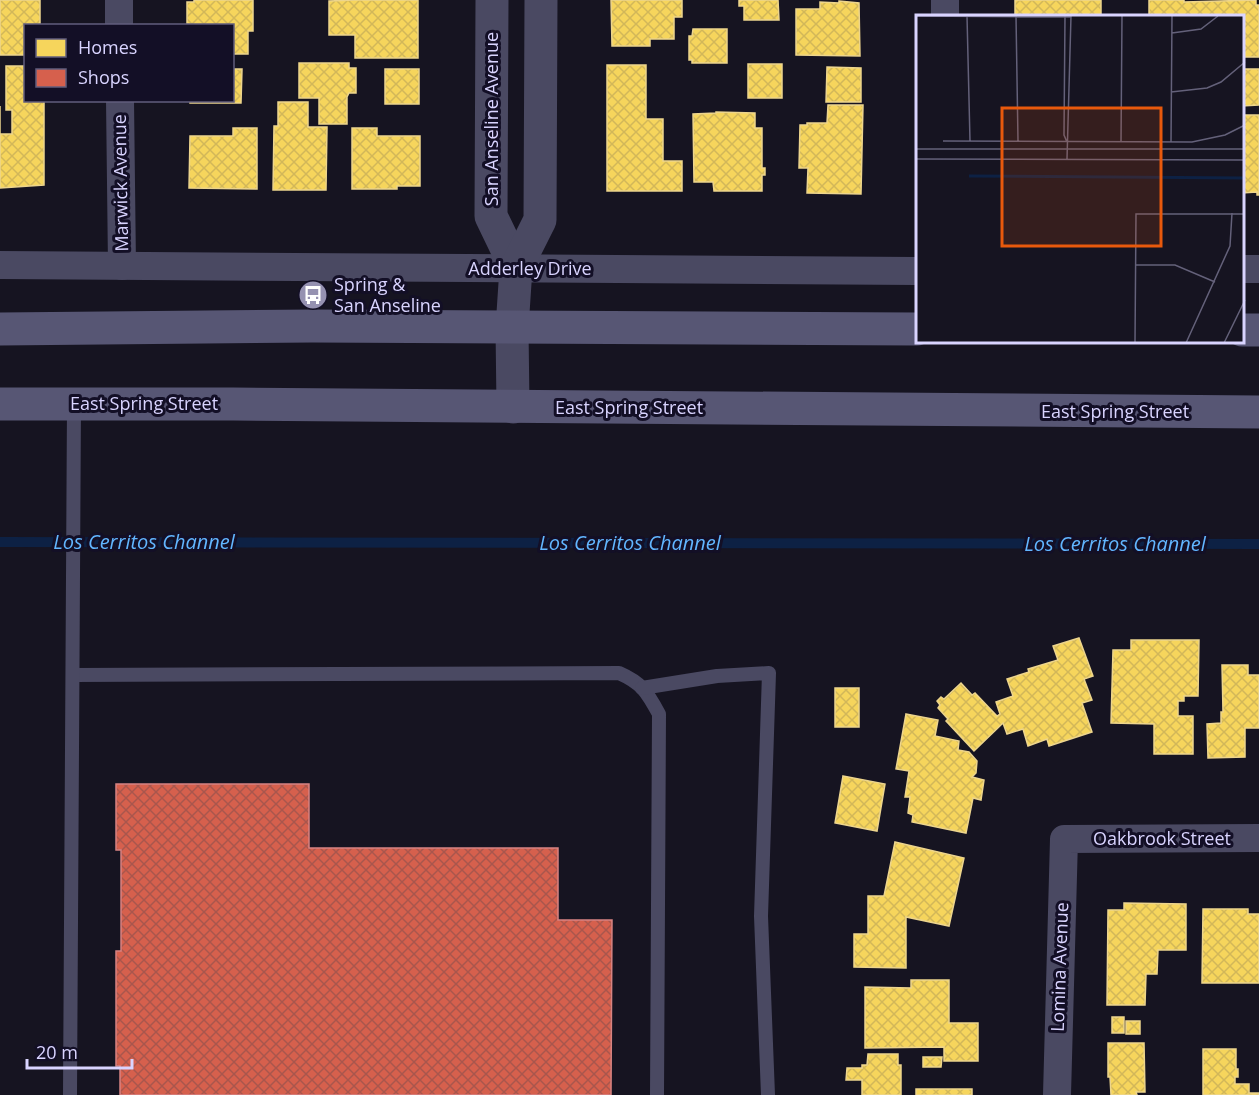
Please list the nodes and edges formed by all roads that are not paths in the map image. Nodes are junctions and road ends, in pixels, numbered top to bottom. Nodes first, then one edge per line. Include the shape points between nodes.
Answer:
1 (118, 0) edge
2 (492, 0) edge
3 (541, 0) edge
4 (119, 24) edge
5 (120, 102) edge
6 (0, 265) edge
7 (122, 266) junction
8 (516, 268) junction
9 (916, 271) edge
10 (512, 328) junction
11 (0, 329) edge
12 (916, 329) edge
13 (0, 404) edge
14 (74, 404) junction
15 (513, 407) junction
16 (1259, 412) edge
17 (72, 675) junction
18 (642, 688) junction
19 (1259, 838) edge
20 (1064, 839) joint
21 (70, 1095) edge
22 (657, 1095) edge
23 (768, 1095) edge
24 (1057, 1095) edge

1 - 4 street
2 - 8 street, San Anseline Avenue via 491,216
3 - 8 street, San Anseline Avenue via 540,220
5 - 7 street, Marwick Avenue
6 - 7 street, Adderley Drive
7 - 8 street, Adderley Drive
8 - 9 street, Adderley Drive
8 - 10 street, San Anseline Avenue
10 - 11 main road
10 - 12 main road
10 - 15 street, San Anseline Avenue
13 - 14 main road, East Spring Street
14 - 15 main road, East Spring Street
14 - 17 lane
15 - 16 main road, East Spring Street
17 - 18 lane via 619,673 636,680
17 - 21 lane
18 - 22 lane via 659,714
18 - 23 lane via 717,676 769,673 761,916
19 - 20 street, Oakbrook Street
20 - 24 street, Lomina Avenue

